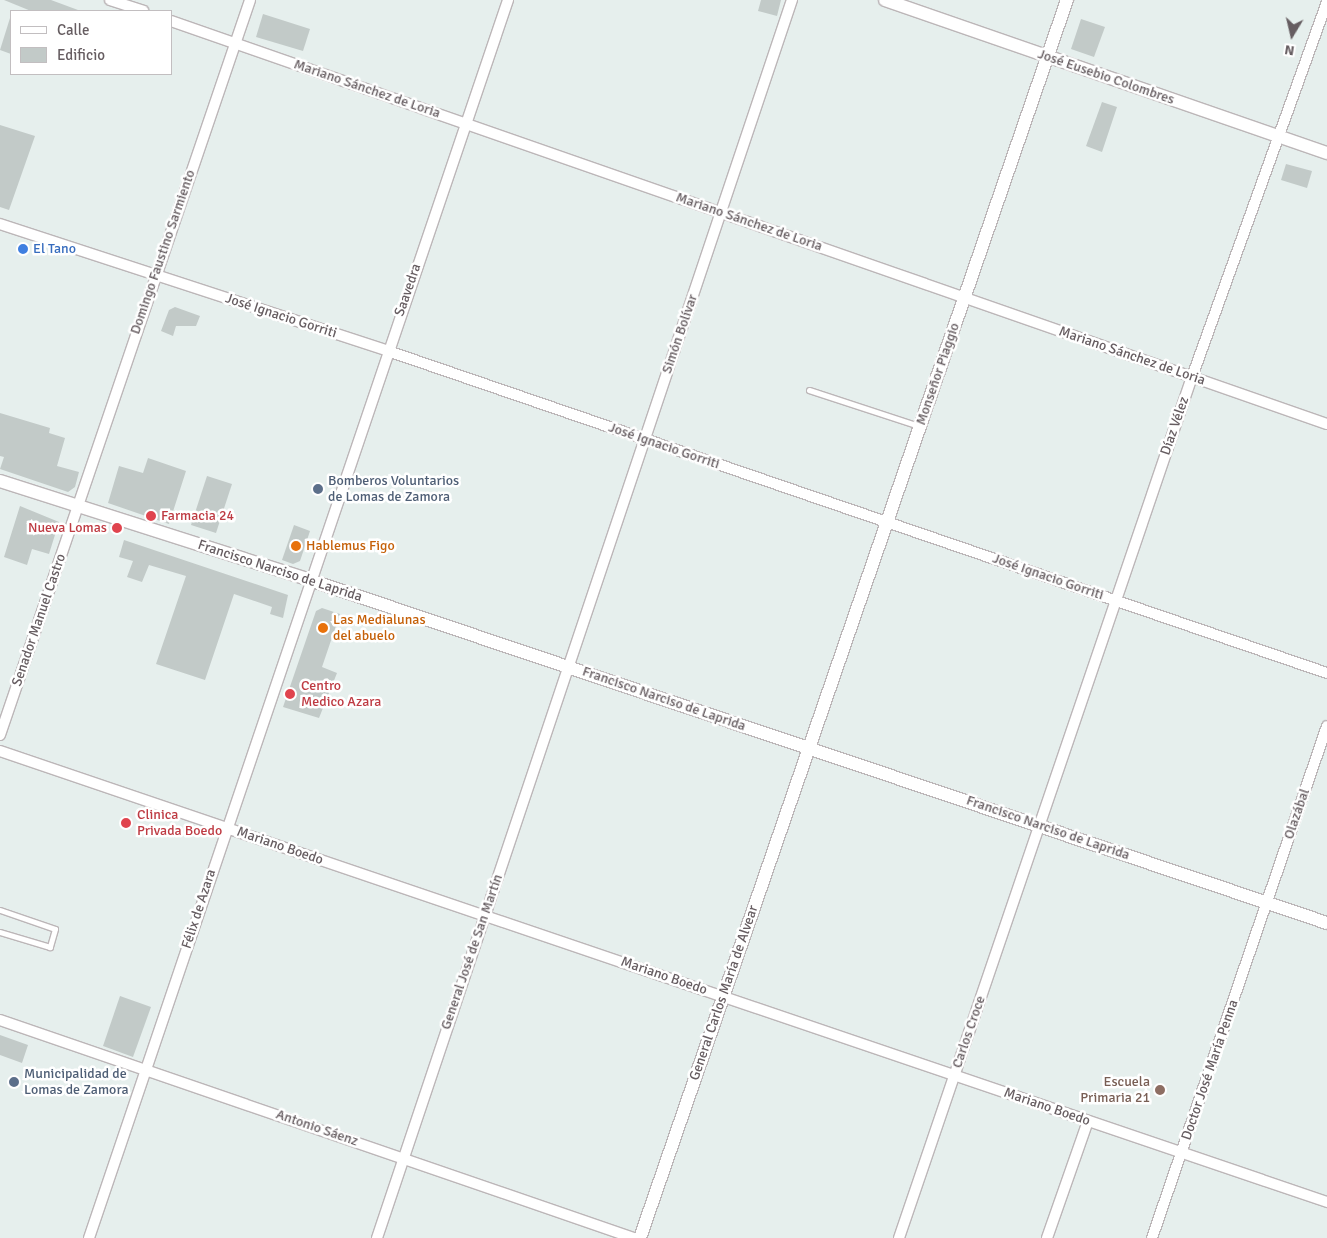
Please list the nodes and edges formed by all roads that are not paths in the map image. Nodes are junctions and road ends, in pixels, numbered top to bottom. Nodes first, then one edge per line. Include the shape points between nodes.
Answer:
1 (110, 0) edge
2 (250, 0) edge
3 (508, 0) edge
4 (792, 0) edge
5 (885, 0) edge
6 (1067, 0) edge
7 (1327, 1) edge
8 (127, 3) edge
9 (141, 10) edge
10 (172, 21) edge
11 (234, 44) junction
12 (1047, 57) junction
13 (465, 123) junction
14 (1278, 136) junction
15 (1327, 153) edge
16 (721, 212) junction
17 (0, 224) edge
18 (155, 275) junction
19 (964, 298) junction
20 (388, 351) junction
21 (1192, 377) junction
22 (809, 390) dead end
23 (1327, 424) edge
24 (920, 426) junction
25 (645, 439) junction
26 (0, 480) edge
27 (77, 505) junction
28 (886, 522) junction
29 (310, 580) junction
30 (1116, 600) junction
31 (568, 667) junction
32 (1327, 673) edge
33 (1327, 726) edge
34 (0, 735) edge
35 (808, 748) junction
36 (0, 751) edge
37 (1040, 826) junction
38 (226, 828) junction
39 (1266, 902) junction
40 (0, 910) edge
41 (485, 916) junction
42 (1327, 923) edge
43 (0, 932) edge
44 (722, 996) junction
45 (0, 1020) edge
46 (146, 1070) junction
47 (954, 1075) junction
48 (1088, 1121) junction
49 (1182, 1153) junction
50 (403, 1158) junction
51 (1327, 1202) edge
52 (90, 1238) edge
53 (377, 1238) edge
54 (634, 1238) edge
55 (640, 1238) edge
56 (899, 1238) edge
57 (1047, 1238) edge
58 (1152, 1238) edge

1 - 8 street
2 - 11 street, Domingo Faustino Sarmiento
3 - 13 street, Saavedra
4 - 16 street, Simón Bolívar
5 - 12 street, José Eusebio Colombres
6 - 12 street, Monseñor Piaggio
7 - 14 street, Díaz Vélez
8 - 9 street
10 - 11 street, Mariano Sánchez de Loria
11 - 13 street, Mariano Sánchez de Loria
11 - 18 street, Domingo Faustino Sarmiento
12 - 14 street, José Eusebio Colombres
12 - 19 street, Monseñor Piaggio
13 - 16 street, Mariano Sánchez de Loria
13 - 20 street, Saavedra
14 - 15 street, José Eusebio Colombres
14 - 21 street, Díaz Vélez
16 - 19 street, Mariano Sánchez de Loria
16 - 25 street, Simón Bolívar
17 - 18 street, José Ignacio Gorriti
18 - 20 street, José Ignacio Gorriti
18 - 27 street, Domingo Faustino Sarmiento
19 - 21 street, Mariano Sánchez de Loria
19 - 24 street, Monseñor Piaggio
20 - 25 street, José Ignacio Gorriti
20 - 29 street, Saavedra
21 - 23 street, Mariano Sánchez de Loria
21 - 30 street, Díaz Vélez
22 - 24 lane
24 - 28 street, Monseñor Piaggio
25 - 28 street, José Ignacio Gorriti
25 - 31 street, Simón Bolívar
26 - 27 street, Francisco Narciso de Laprida
27 - 29 street, Francisco Narciso de Laprida
27 - 34 street, Senador Manuel Castro
28 - 30 street, José Ignacio Gorriti
28 - 35 street, Monseñor Piaggio
29 - 31 street, Francisco Narciso de Laprida
29 - 38 street, Félix de Azara
30 - 32 street, José Ignacio Gorriti
30 - 37 street, Díaz Vélez
31 - 35 street, Francisco Narciso de Laprida
31 - 41 street, General José de San Martín
33 - 39 street, Olazábal
35 - 37 street, Francisco Narciso de Laprida
35 - 44 street, General Carlos María de Alvear
36 - 38 street, Mariano Boedo
37 - 39 street, Francisco Narciso de Laprida
37 - 47 street, Carlos Croce
38 - 41 street, Mariano Boedo
38 - 46 street, Félix de Azara
39 - 42 street, Francisco Narciso de Laprida
39 - 49 street, Doctor José María Penna
40 - 43 lane via 55,929 50,947
41 - 44 street, Mariano Boedo
41 - 50 street, General José de San Martín
44 - 47 street, Mariano Boedo
44 - 55 street, General Carlos María de Alvear
45 - 46 street, Antonio Sáenz
46 - 50 street, Antonio Sáenz
46 - 52 street, Félix de Azara
47 - 48 street, Mariano Boedo
47 - 56 street, Carlos Croce
48 - 49 street, Mariano Boedo
48 - 57 street
49 - 51 street, Mariano Boedo
49 - 58 street, Doctor José María Penna
50 - 53 street, General José de San Martín
50 - 54 street, Antonio Sáenz

